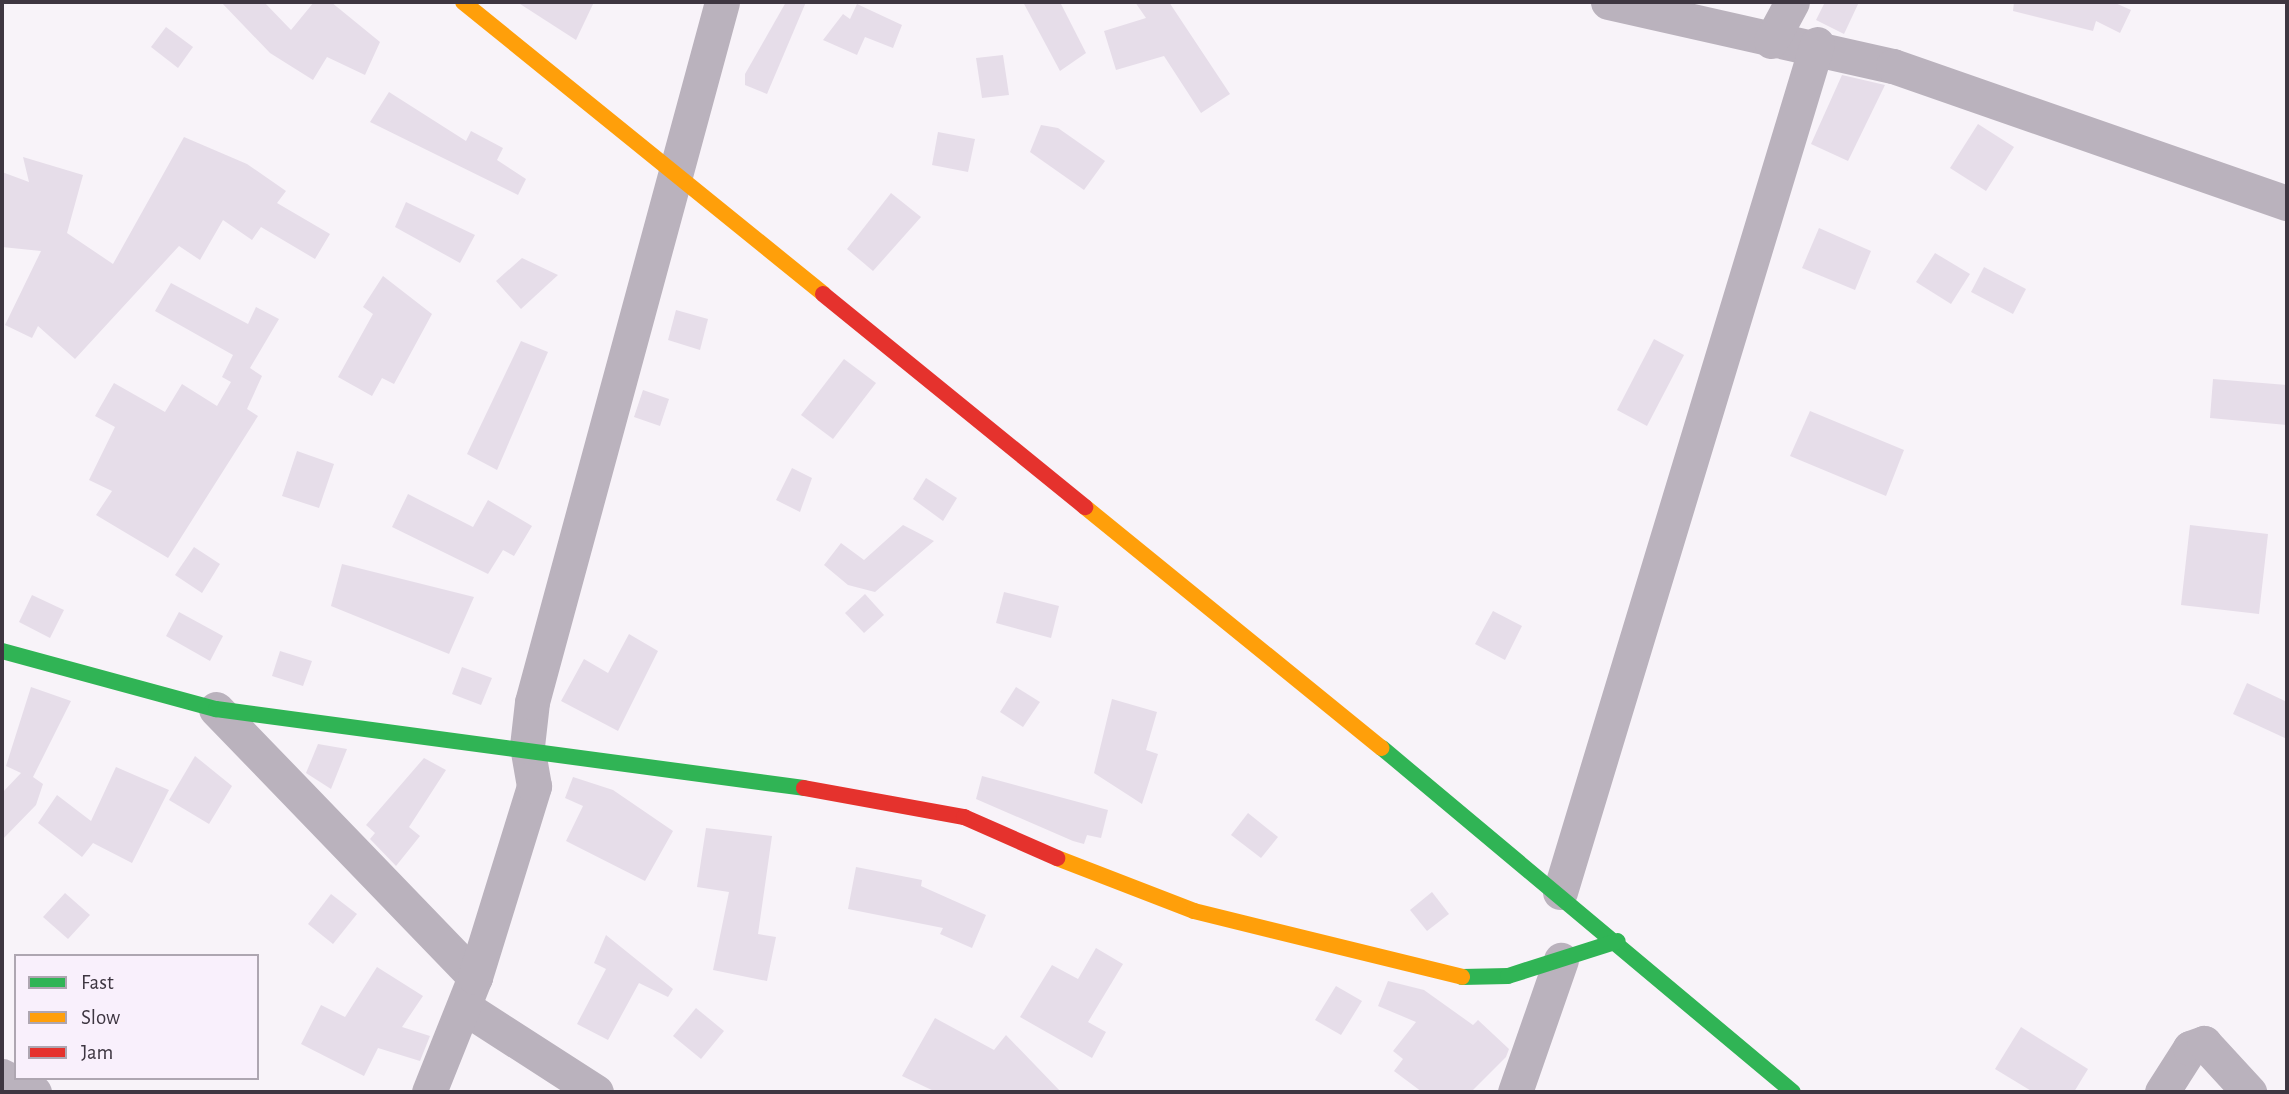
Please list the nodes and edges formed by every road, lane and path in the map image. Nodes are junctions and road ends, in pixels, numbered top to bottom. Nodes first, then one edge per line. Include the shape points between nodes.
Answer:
1 (463, 2) edge
2 (722, 2) edge
3 (1608, 2) edge
4 (1792, 2) edge
5 (1771, 41) junction
6 (1817, 44) junction
7 (674, 173) junction
8 (2287, 203) edge
9 (2, 651) edge
10 (216, 709) junction
11 (527, 746) junction
12 (1560, 892) junction
13 (1618, 941) junction
14 (1560, 960) junction
15 (469, 992) junction
16 (2, 1076) edge
17 (34, 1092) edge
18 (429, 1092) edge
19 (596, 1092) edge
20 (1515, 1092) edge
21 (1793, 1092) edge
22 (2162, 1092) edge
23 (2249, 1092) edge

1 - 7 street
2 - 7 street
3 - 5 street
4 - 5 street
5 - 6 street
6 - 8 street
6 - 12 street
7 - 11 street via 533,702
7 - 12 street
9 - 10 street
10 - 11 street
10 - 15 street
11 - 14 street via 964,817 1127,890 1469,979
11 - 15 street via 534,786
12 - 13 street
13 - 14 street
13 - 21 street
14 - 20 street
15 - 18 street
15 - 19 street
16 - 17 street
22 - 23 street via 2190,1048 2204,1043

